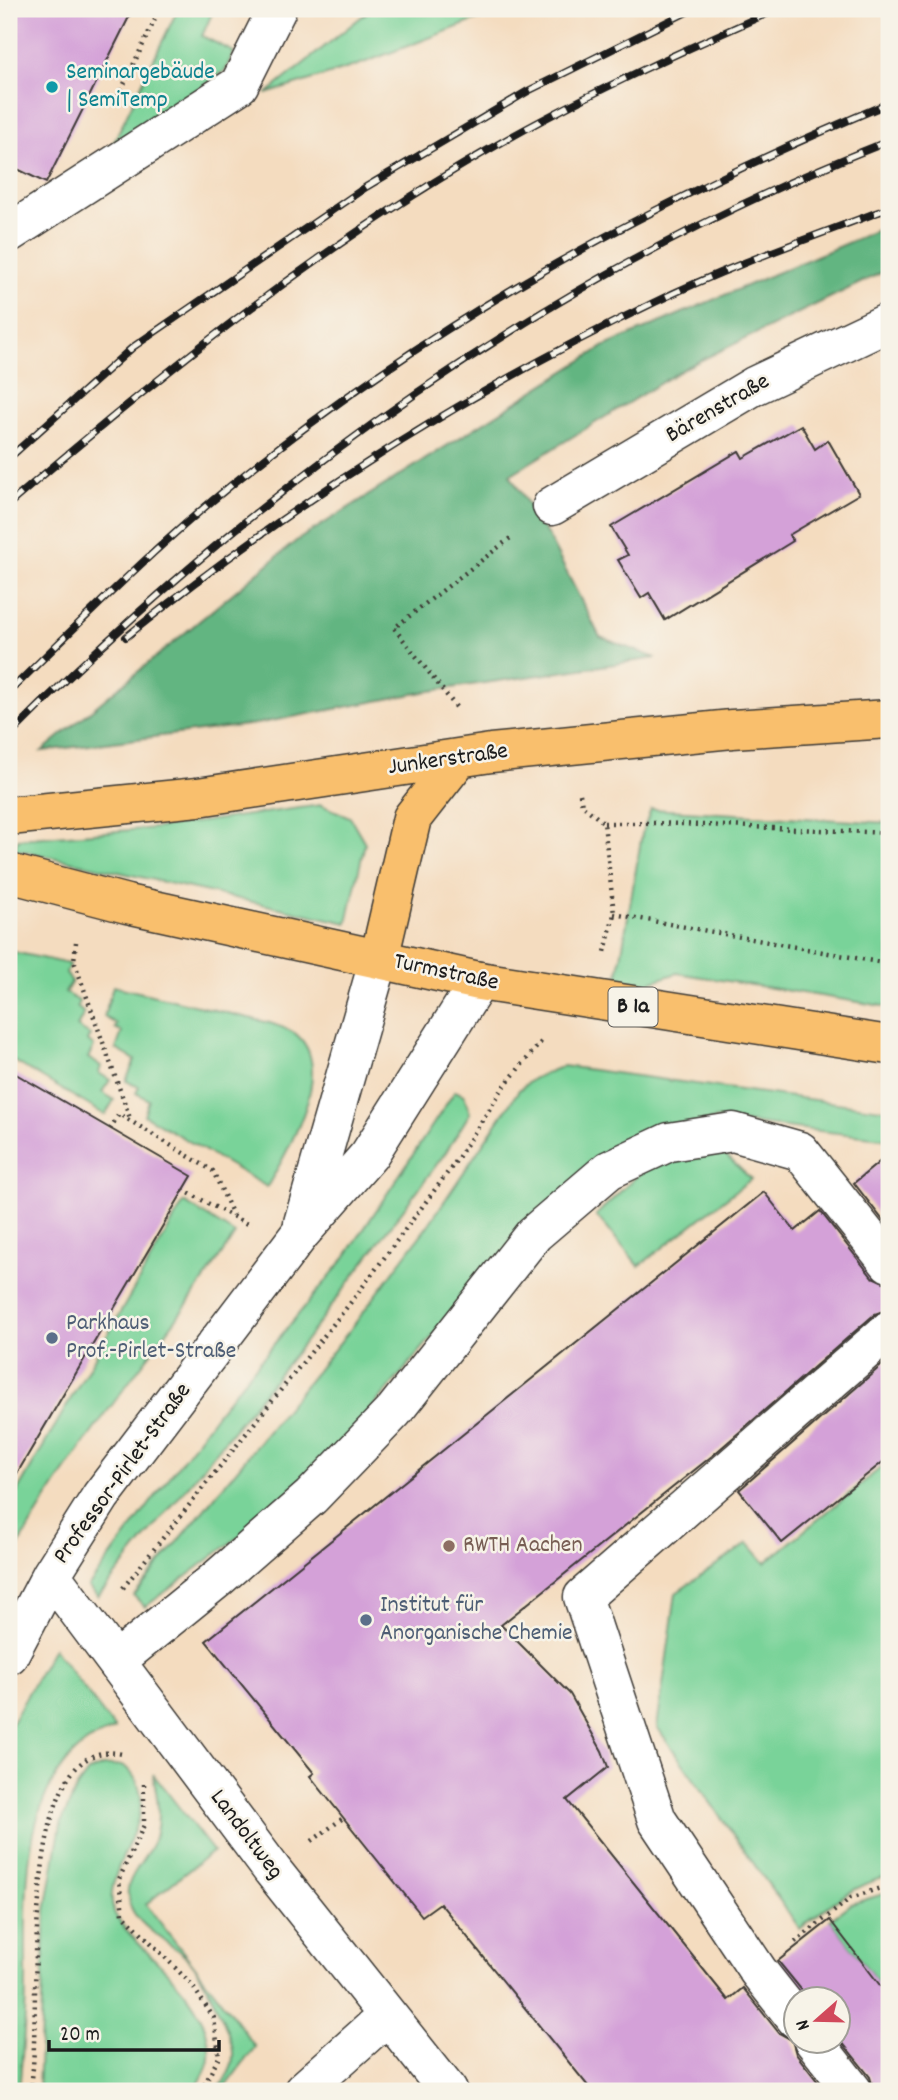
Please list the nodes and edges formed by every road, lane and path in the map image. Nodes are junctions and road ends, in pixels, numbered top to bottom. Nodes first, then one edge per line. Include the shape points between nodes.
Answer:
1 (160, 9) edge
2 (277, 9) edge
3 (111, 113) dead end
4 (9, 233) edge
5 (889, 322) edge
6 (552, 506) joint
7 (446, 695) dead end
8 (889, 719) edge
9 (574, 745) junction
10 (459, 758) junction
11 (9, 816) edge
12 (604, 823) junction
13 (889, 833) edge
14 (9, 873) edge
15 (614, 914) junction
16 (379, 959) junction
17 (74, 961) dead end
18 (889, 964) edge
19 (479, 981) junction
20 (584, 1000) junction
21 (889, 1045) edge
22 (131, 1121) junction
23 (110, 1129) dead end
24 (183, 1190) dead end
25 (233, 1216) junction
26 (294, 1243) junction
27 (889, 1263) edge
28 (889, 1330) edge
29 (51, 1575) junction
30 (91, 1628) junction
31 (9, 1655) edge
32 (116, 1661) junction
33 (132, 1756) dead end
34 (140, 1774) dead end
35 (889, 1885) edge
36 (787, 1948) dead end
37 (782, 2001) edge
38 (387, 2016) junction
39 (824, 2054) edge
40 (30, 2091) edge
41 (201, 2091) edge
42 (303, 2091) edge
43 (448, 2091) edge
44 (853, 2091) edge

1 - 3 path
2 - 4 street via 239,85
5 - 6 street, Bärenstraße via 754,386
6 - 7 path via 394,628
8 - 9 main road, Junkerstraße
9 - 10 main road, Junkerstraße
9 - 12 path via 582,805
10 - 11 main road, Junkerstraße via 198,797
10 - 16 main road via 412,818
12 - 13 path
12 - 15 path
14 - 16 main road, Turmstraße / B 1a
15 - 18 path
15 - 20 path via 600,976
16 - 19 main road, Turmstraße / B 1a
16 - 26 street, Professor-Pirlet-Straße
17 - 22 path
19 - 20 main road, Turmstraße / B 1a
19 - 26 street, Professor-Pirlet-Straße via 369,1155
20 - 21 main road, Turmstraße / B 1a
20 - 30 path via 528,1054 454,1164 355,1297
22 - 23 path via 119,1114
22 - 25 path via 212,1171
24 - 25 path
25 - 26 path
26 - 29 street, Professor-Pirlet-Straße via 101,1496
27 - 32 street via 800,1151 733,1132 669,1142 609,1170 534,1234 394,1411 311,1497
28 - 37 street via 583,1597 657,1821
29 - 30 street, Landoltweg
29 - 31 street, Professor-Pirlet-Straße
30 - 32 street, Landoltweg
32 - 38 street, Landoltweg
33 - 40 path via 113,1752 91,1758 68,1777 47,1835 37,1910
34 - 41 path via 144,1825 119,1879 123,1914 191,1984 214,2018 219,2057
35 - 36 path via 851,1898
38 - 42 street
38 - 43 street, Landoltweg
39 - 44 street

